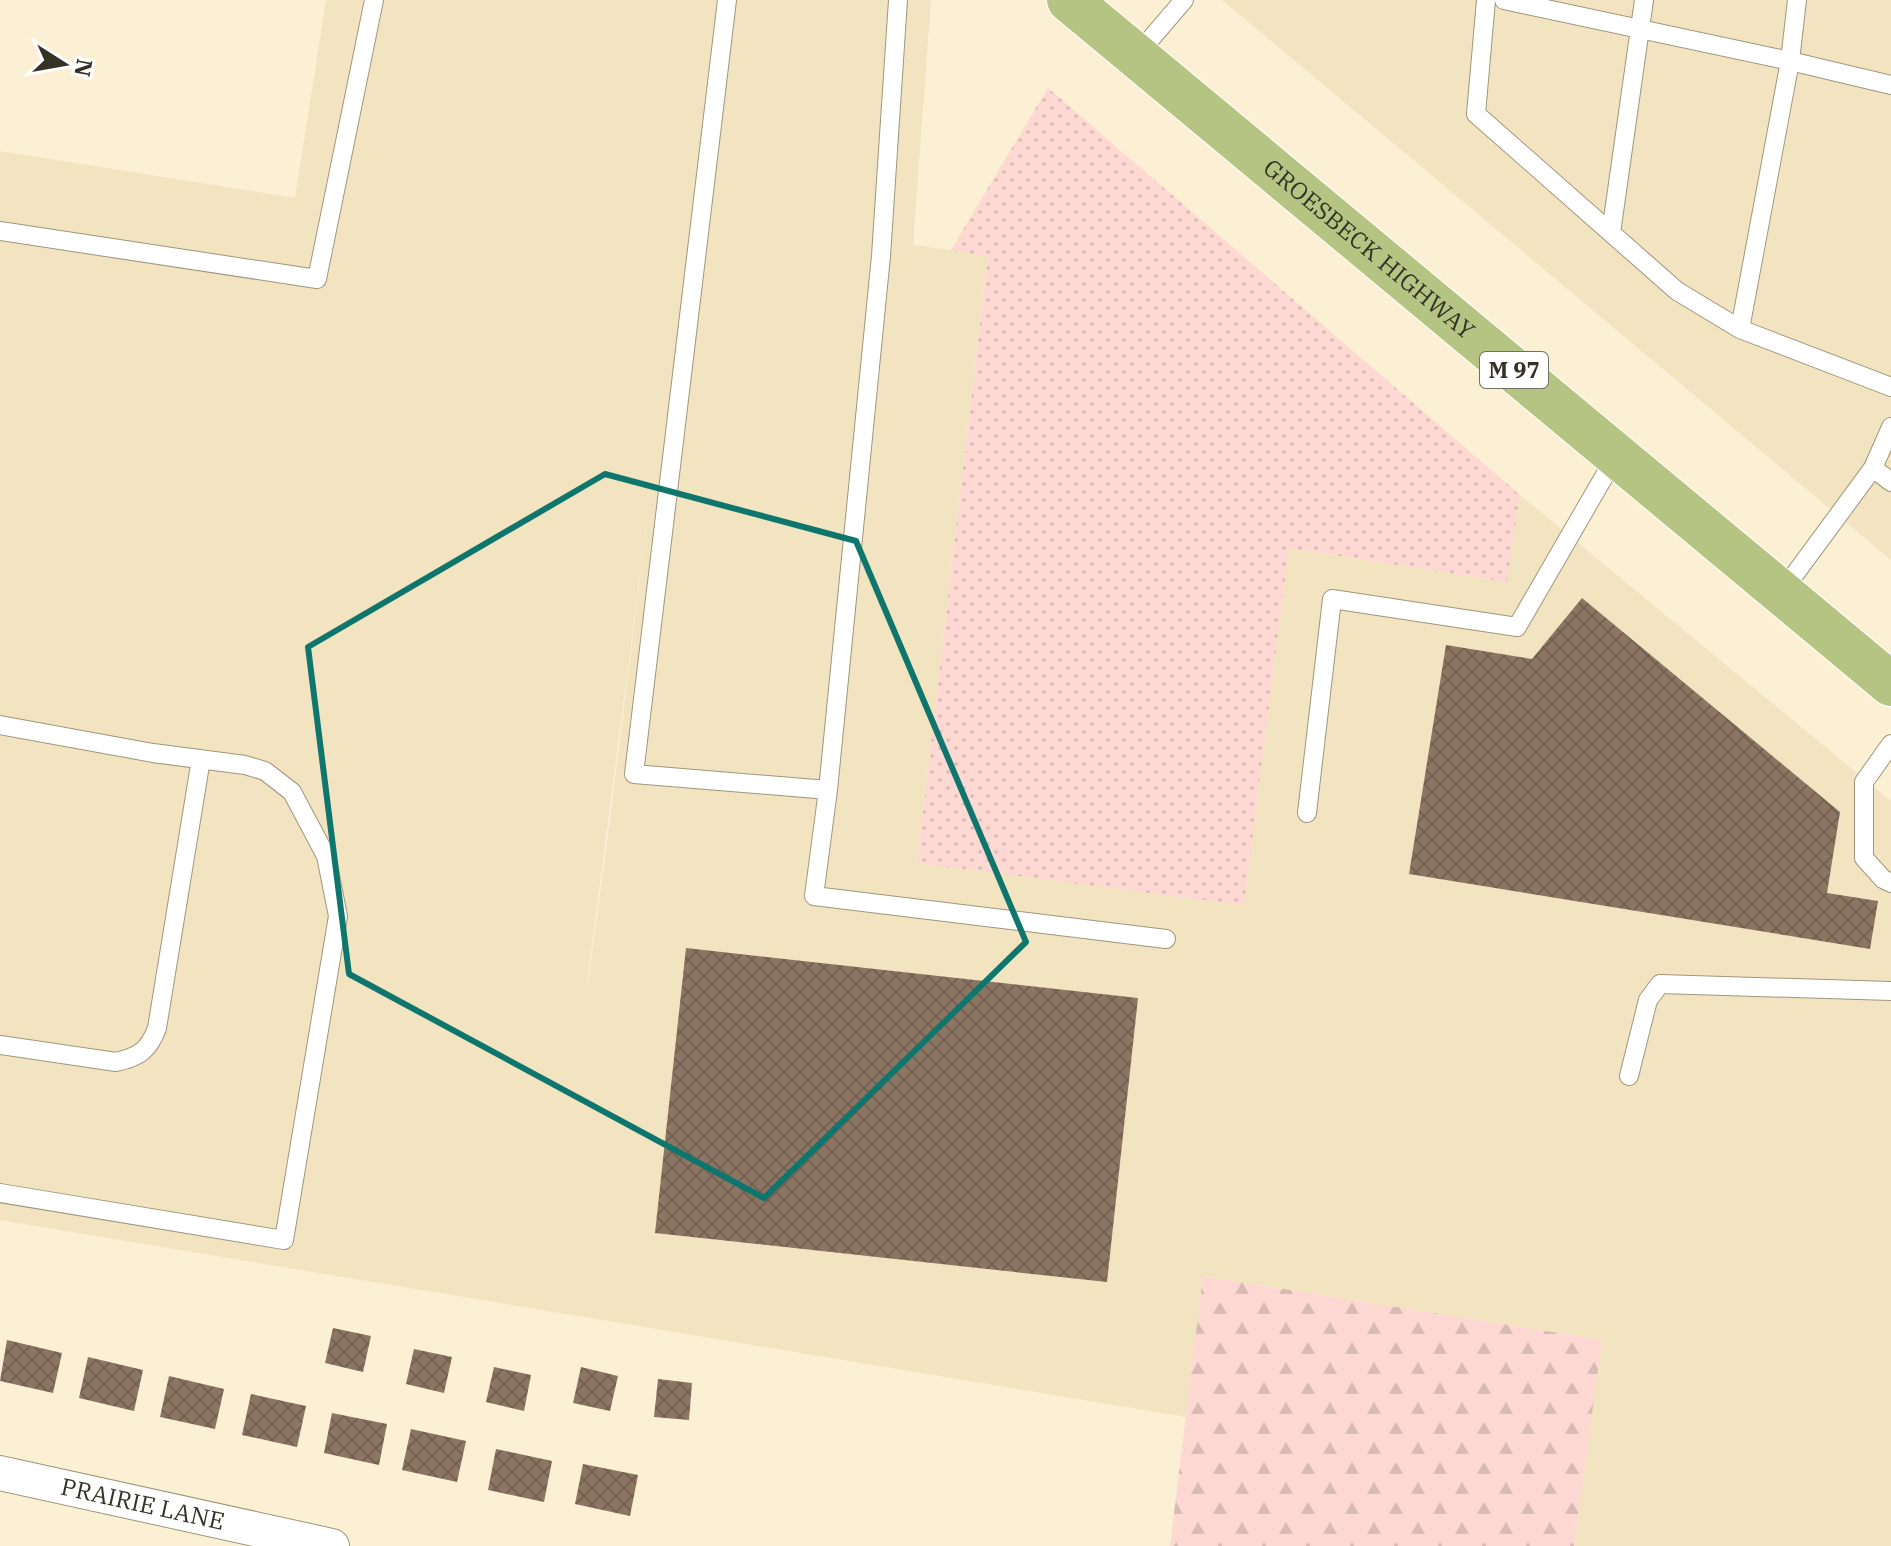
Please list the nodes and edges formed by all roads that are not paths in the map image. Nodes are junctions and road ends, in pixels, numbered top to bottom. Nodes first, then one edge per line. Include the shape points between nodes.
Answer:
1 (374, 0) edge
2 (727, 0) edge
3 (898, 0) edge
4 (1069, 0) edge
5 (1184, 0) edge
6 (1486, 0) edge
7 (1504, 0) edge
8 (1644, 0) edge
9 (1797, 0) edge
10 (1640, 29) junction
11 (1136, 56) junction
12 (1790, 61) junction
13 (1891, 85) edge
14 (0, 231) edge
15 (1611, 233) junction
16 (1740, 329) junction
17 (1891, 387) edge
18 (1891, 427) edge
19 (1616, 456) junction
20 (1873, 468) junction
21 (1891, 482) edge
22 (1781, 593) junction
23 (1891, 684) edge
24 (0, 725) edge
25 (1891, 744) edge
26 (201, 759) junction
27 (828, 790) junction
28 (1307, 813) dead end
29 (1891, 883) edge
30 (1166, 939) dead end
31 (1891, 991) edge
32 (0, 1045) edge
33 (1629, 1076) dead end
34 (0, 1193) edge
35 (0, 1473) edge
36 (332, 1546) edge

1 - 14 lane via 317,279
2 - 27 lane via 634,774
3 - 27 lane via 881,256
4 - 11 main road, GROESBECK HIGHWAY / M 97
5 - 11 lane
6 - 15 lane via 1476,114
7 - 10 lane
8 - 10 lane
9 - 12 lane
10 - 12 lane
10 - 15 lane
11 - 19 main road, GROESBECK HIGHWAY / M 97
12 - 13 lane
12 - 16 lane
15 - 16 lane via 1677,291
16 - 17 lane
18 - 20 lane
19 - 22 main road, GROESBECK HIGHWAY / M 97
19 - 28 lane via 1517,627 1332,599
20 - 21 lane
20 - 22 lane
22 - 23 main road, GROESBECK HIGHWAY / M 97
24 - 26 lane
25 - 29 lane via 1864,782 1864,858
26 - 32 lane via 150,1046 135,1058 116,1062
26 - 34 lane via 265,771 292,792 326,856 335,890 338,916 284,1240
27 - 30 lane via 814,896
31 - 33 lane via 1660,984 1648,1000
35 - 36 street, PRAIRIE LANE

